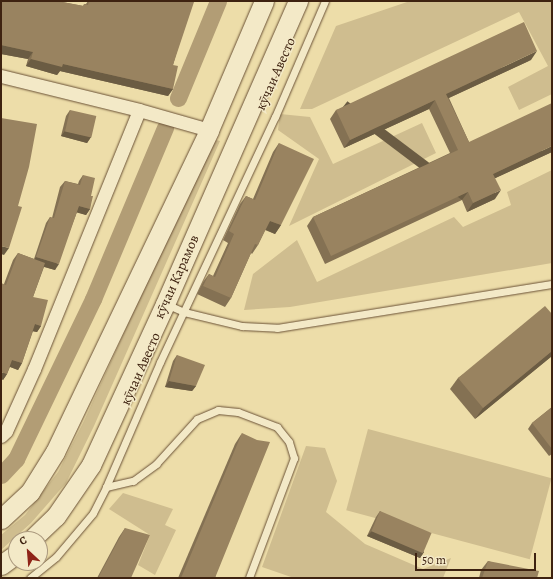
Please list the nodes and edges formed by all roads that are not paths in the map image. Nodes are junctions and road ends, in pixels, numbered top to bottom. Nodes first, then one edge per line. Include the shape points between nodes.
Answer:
1 (264, 1) edge
2 (298, 1) edge
3 (325, 1) edge
4 (1, 76) edge
5 (139, 110) junction
6 (209, 130) junction
7 (552, 284) edge
8 (166, 304) junction
9 (184, 312) junction
10 (1, 436) edge
11 (106, 487) junction
12 (1, 518) edge
13 (40, 531) edge
14 (30, 578) edge
15 (249, 578) edge

1 - 6 main road
2 - 8 main road, кӯчаи Карамов
3 - 9 lane, кӯчаи Авесто via 275,117
4 - 5 street
5 - 6 street
5 - 10 street via 34,369 6,431
6 - 12 main road via 56,452 30,492
7 - 9 lane via 277,328 242,326
8 - 9 lane
8 - 13 main road, кӯчаи Карамов via 91,465 56,516
9 - 11 lane, кӯчаи Авесто
11 - 14 lane, кӯчаи Авесто via 93,513 56,557
11 - 15 lane via 133,481 156,464 197,419 218,410 238,412 277,427 289,442 294,458

